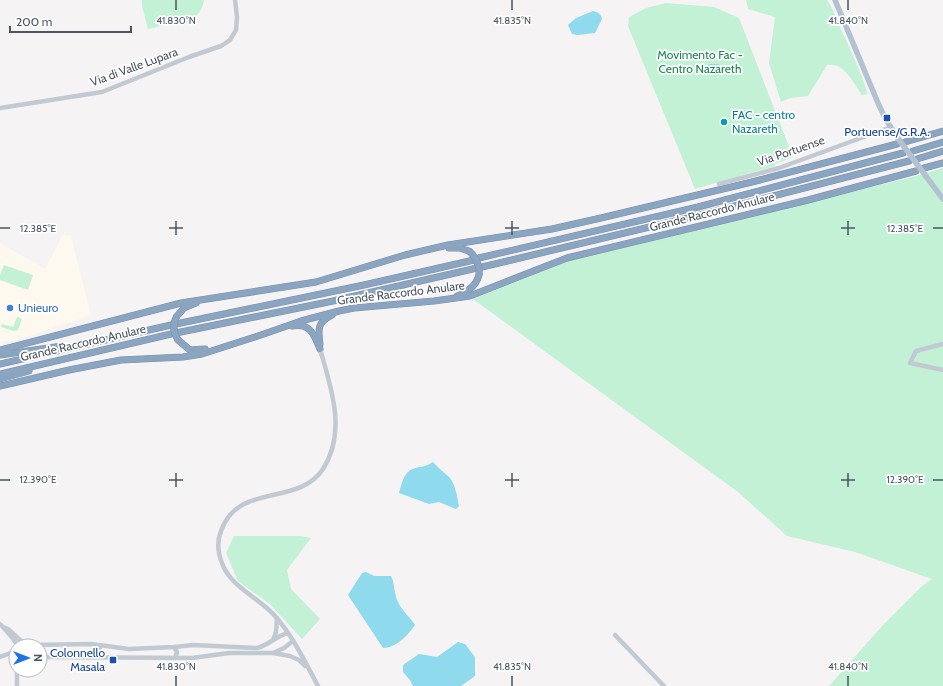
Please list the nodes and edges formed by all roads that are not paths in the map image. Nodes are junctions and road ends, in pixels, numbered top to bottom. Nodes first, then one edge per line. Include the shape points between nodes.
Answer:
1 (235, 0) edge
2 (835, 0) edge
3 (0, 108) edge
4 (891, 127) junction
5 (943, 131) edge
6 (897, 141) junction
7 (905, 142) dead end
8 (943, 142) edge
9 (913, 151) dead end
10 (943, 151) edge
11 (903, 153) dead end
12 (917, 158) dead end
13 (909, 161) dead end
14 (943, 163) edge
15 (916, 171) dead end
16 (924, 171) junction
17 (719, 184) dead end
18 (943, 199) edge
19 (422, 251) junction
20 (211, 298) junction
21 (434, 301) junction
22 (354, 308) junction
23 (261, 336) junction
24 (97, 342) junction
25 (943, 344) edge
26 (320, 349) junction
27 (0, 350) edge
28 (0, 355) edge
29 (51, 362) junction
30 (0, 364) edge
31 (943, 370) edge
32 (0, 374) edge
33 (0, 379) edge
34 (0, 386) edge
35 (276, 617) junction
36 (2, 626) edge
37 (288, 633) junction
38 (615, 635) dead end
39 (11, 638) edge
40 (18, 638) edge
41 (273, 641) junction
42 (293, 641) junction
43 (48, 645) edge
44 (101, 646) junction
45 (174, 647) junction
46 (273, 653) junction
47 (48, 657) edge
48 (99, 657) junction
49 (175, 658) junction
50 (308, 668) junction
51 (318, 686) edge
52 (664, 686) edge

1 - 3 street, Via di Valle Lupara via 236,30 230,40 221,46 102,92
2 - 4 main road via 878,103
4 - 6 main road
4 - 17 street, Via Portuense via 779,168
5 - 7 highway
6 - 16 main road, bridge
6 - 19 highway, Grande Raccordo Anulare via 752,182 594,220
8 - 9 highway
10 - 12 highway
11 - 24 highway, Grande Raccordo Anulare via 698,207 364,285
13 - 29 highway, Grande Raccordo Anulare via 700,215 480,267
14 - 16 highway
15 - 21 highway, Grande Raccordo Anulare via 574,257 478,294
16 - 18 main road
19 - 20 highway, Grande Raccordo Anulare via 316,282
19 - 21 highway, bridge via 455,248 469,251 478,263 479,275 469,290
20 - 22 highway, bridge via 184,308 174,322 173,330 178,340 190,350 201,350 235,341 321,312
20 - 27 highway, Grande Raccordo Anulare via 136,314
21 - 22 highway, Grande Raccordo Anulare
22 - 23 highway, Grande Raccordo Anulare via 308,319
22 - 26 highway via 322,321 319,329
23 - 26 highway via 292,326 302,326 311,331
23 - 34 highway, Grande Raccordo Anulare via 202,354 121,360
24 - 28 highway
24 - 30 highway, Grande Raccordo Anulare
25 - 31 street via 916,351 910,363
26 - 35 street via 336,419 334,443 326,463 315,478 302,487 257,498 240,506 225,522 220,537 219,556 228,574
29 - 32 highway, Grande Raccordo Anulare
29 - 33 highway
35 - 37 street
35 - 41 street via 277,628
36 - 39 street
36 - 40 street
37 - 41 street
37 - 42 street
38 - 52 street
41 - 45 street via 257,648 193,645
42 - 46 street
42 - 50 street
43 - 44 street
44 - 45 street via 129,649
44 - 48 street via 98,650
45 - 49 street via 177,652
46 - 49 street via 229,653
46 - 50 street via 290,656
47 - 48 street
48 - 49 street
50 - 51 street

